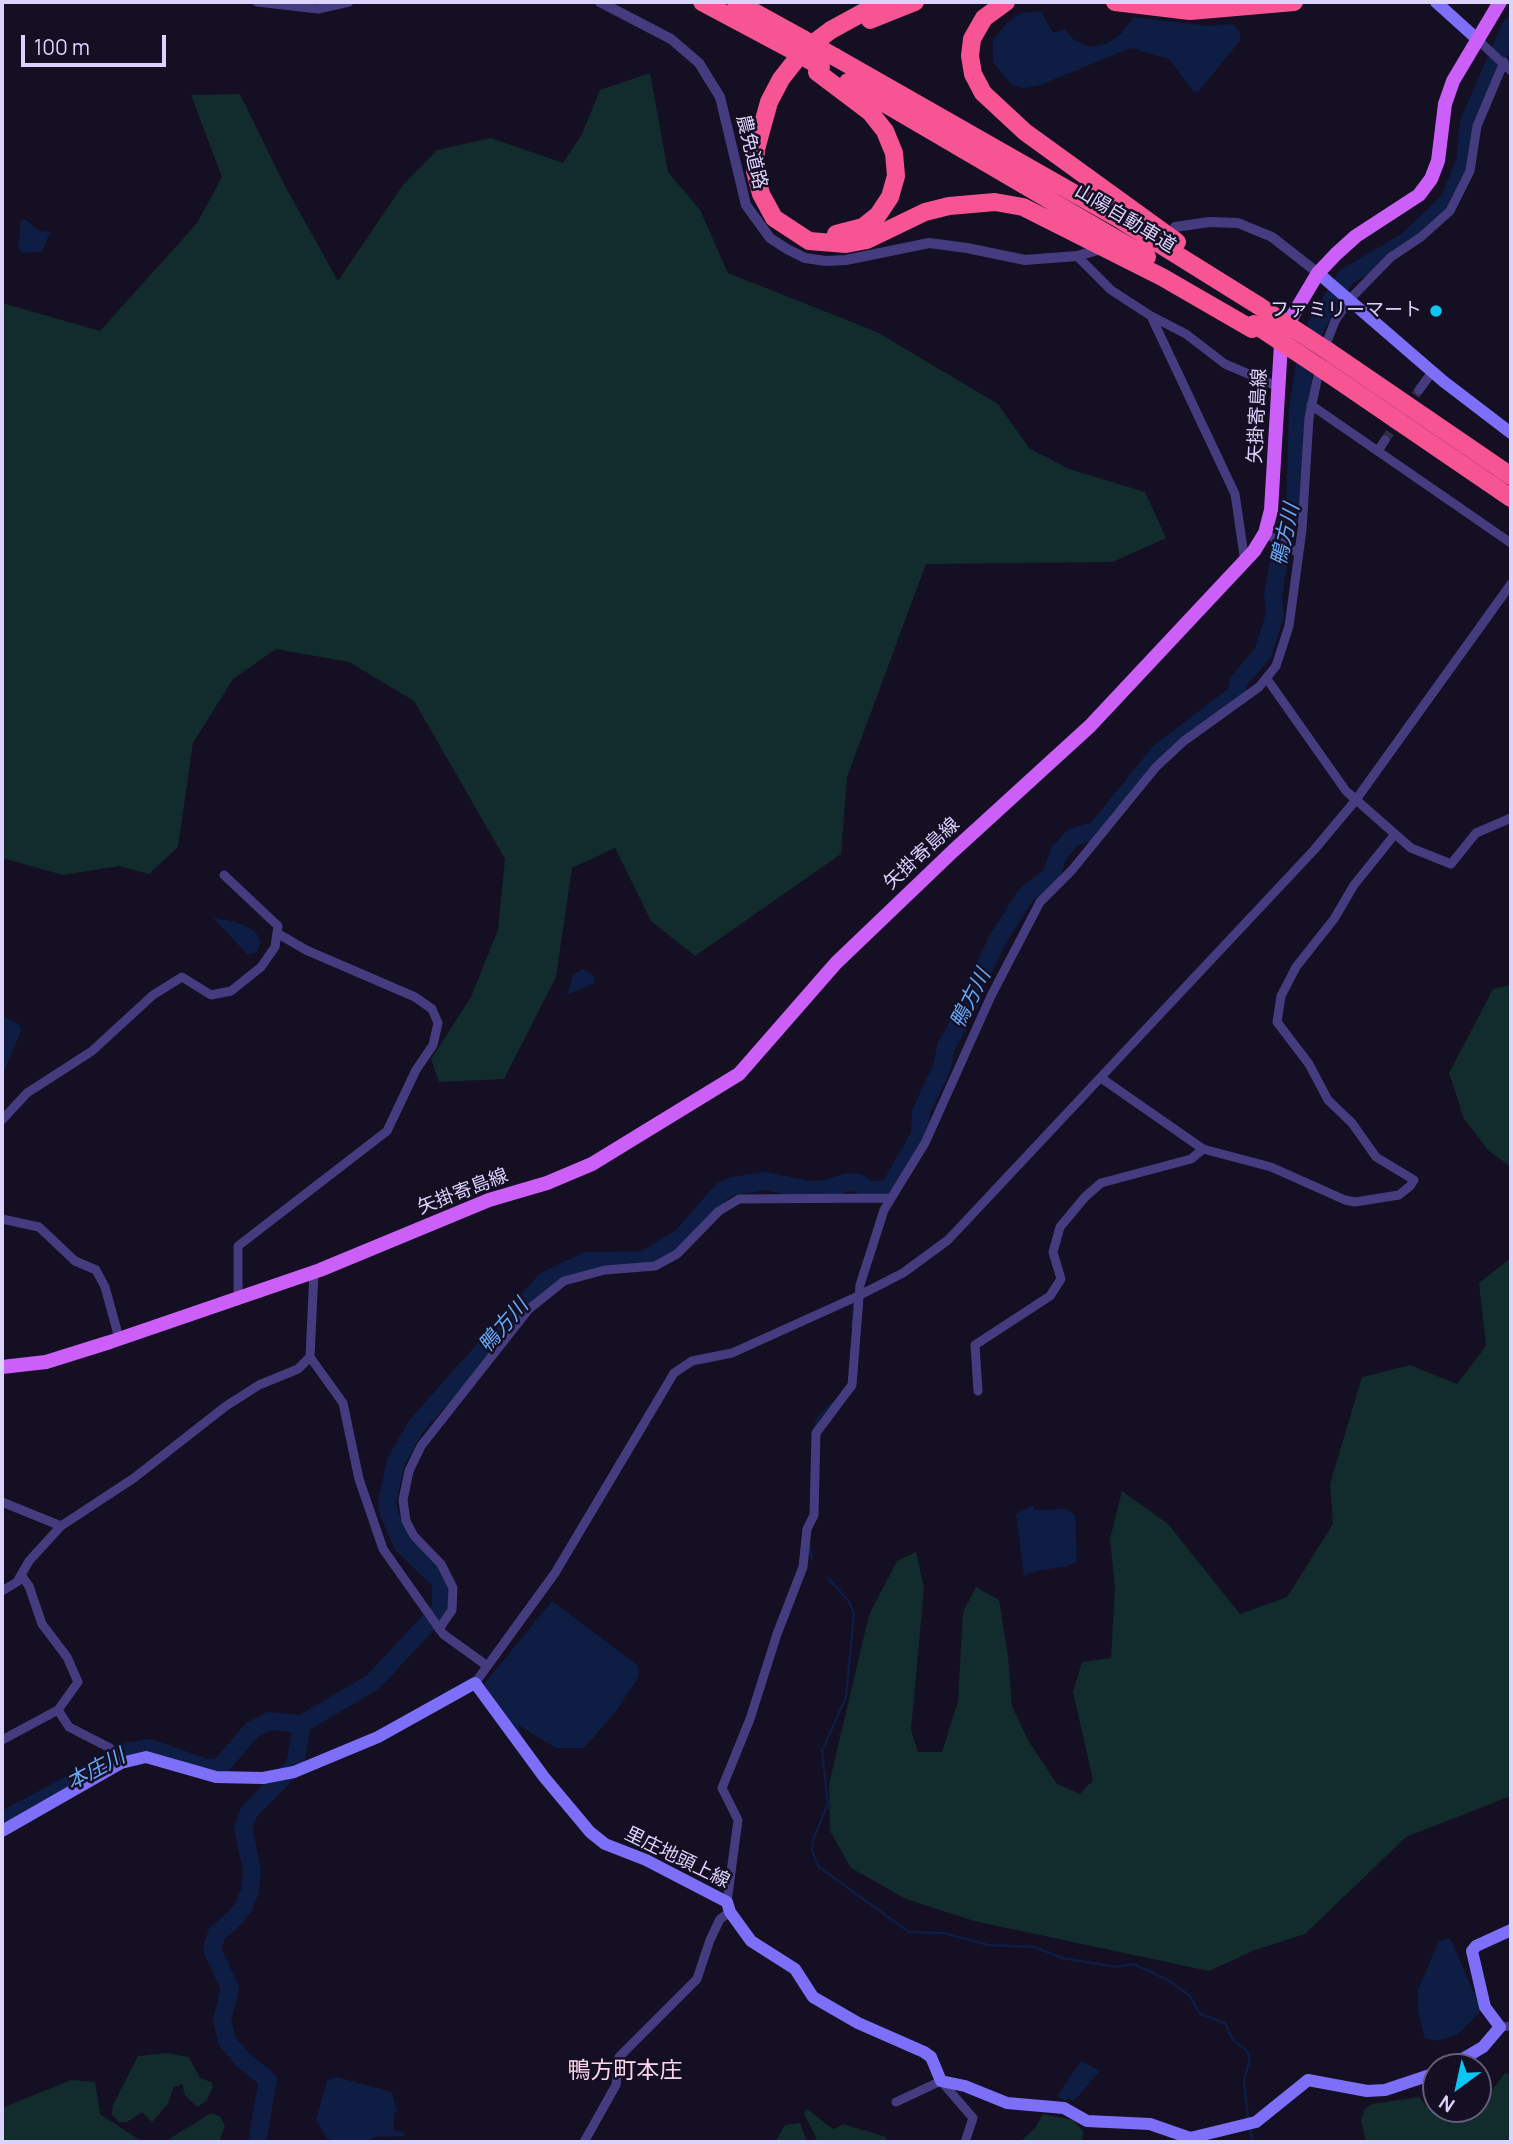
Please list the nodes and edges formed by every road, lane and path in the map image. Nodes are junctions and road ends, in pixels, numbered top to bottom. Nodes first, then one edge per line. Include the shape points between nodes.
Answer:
1 (257, 2) edge
2 (349, 2) edge
3 (600, 2) edge
4 (702, 2) edge
5 (736, 2) edge
6 (882, 2) edge
7 (915, 2) edge
8 (1006, 2) edge
9 (1115, 2) edge
10 (1294, 2) edge
11 (1436, 2) edge
12 (1500, 2) edge
13 (1480, 42) junction
14 (798, 45) junction
15 (1503, 61) junction
16 (825, 65) junction
17 (1511, 71) edge
18 (1175, 227) dead end
19 (1098, 250) dead end
20 (1077, 256) junction
21 (1323, 277) junction
22 (1226, 285) junction
23 (1347, 298) junction
24 (1151, 316) junction
25 (1255, 320) junction
26 (1432, 372) junction
27 (1279, 387) junction
28 (1419, 390) tunnel mouth
29 (1311, 405) junction
30 (1511, 433) edge
31 (1385, 440) tunnel mouth
32 (1378, 451) junction
33 (1511, 476) edge
34 (1511, 498) edge
35 (1271, 536) junction
36 (1511, 543) edge
37 (1296, 552) junction
38 (1245, 562) junction
39 (1511, 584) edge
40 (1267, 679) junction
41 (1355, 801) junction
42 (1511, 818) edge
43 (1395, 834) junction
44 (224, 875) dead end
45 (277, 933) junction
46 (1101, 1078) junction
47 (2, 1120) edge
48 (1203, 1149) junction
49 (886, 1197) junction
50 (2, 1219) edge
51 (314, 1272) junction
52 (238, 1297) junction
53 (855, 1298) junction
54 (119, 1338) junction
55 (310, 1357) junction
56 (2, 1367) edge
57 (978, 1391) dead end
58 (2, 1502) edge
59 (61, 1526) junction
60 (21, 1575) junction
61 (2, 1591) edge
62 (437, 1626) junction
63 (486, 1665) junction
64 (475, 1684) junction
65 (58, 1710) junction
66 (2, 1740) edge
67 (119, 1761) junction
68 (2, 1831) edge
69 (728, 1907) junction
70 (1511, 1930) edge
71 (1506, 2027) edge
72 (1473, 2053) edge
73 (1422, 2078) edge
74 (941, 2081) junction
75 (896, 2102) dead end
76 (584, 2142) edge
77 (965, 2142) edge

1 - 2 street via 318,9
3 - 20 street, 農免道路 via 671,39 699,62 720,97 746,205 770,238 787,249 825,261 929,243 1025,260
4 - 14 highway, 山陽自動車道
5 - 14 highway, 山陽自動車道
6 - 25 highway via 803,51 769,102 756,149 755,172 774,218 809,241 846,244 867,240 925,212 949,206 995,202 1023,207
7 - 16 highway via 839,37 811,60 790,85 771,126 766,172 773,193 784,211 813,231 830,235 863,227 878,215 896,176 894,153 885,131
8 - 22 highway via 984,18 972,38 972,74 983,93 1025,132 1189,251
9 - 10 highway via 1190,11
11 - 13 main road
12 - 13 main road, 矢掛寄島線
13 - 15 street
13 - 21 main road, 矢掛寄島線 via 1445,104 1431,179 1419,195 1356,236
14 - 16 highway, 山陽自動車道, bridge
15 - 17 street
15 - 23 street via 1477,126 1469,171 1450,211
16 - 22 highway, 山陽自動車道 via 1001,150
16 - 25 highway, 山陽自動車道
18 - 21 street via 1238,223 1272,237
19 - 20 street, 農免道路
20 - 24 street via 1111,290
21 - 23 main road
21 - 27 main road, 矢掛寄島線 via 1290,320 1281,344
22 - 25 highway, 山陽自動車道
23 - 26 main road
23 - 29 street via 1328,334
24 - 27 street via 1186,334 1225,364
24 - 38 street via 1235,494
25 - 33 highway, 山陽自動車道, bridge via 1328,351
25 - 34 highway, 山陽自動車道, bridge
26 - 28 street
26 - 30 main road
27 - 35 main road, 矢掛寄島線
29 - 32 street
29 - 37 street
31 - 32 street
32 - 36 street
35 - 37 street
35 - 38 main road, 矢掛寄島線
37 - 40 street via 1289,626 1283,650
38 - 51 main road, 矢掛寄島線 via 1090,726 851,949 739,1073 592,1164 489,1200
39 - 41 street
40 - 41 street
40 - 49 street via 1156,767 1040,902 991,996 925,1143
41 - 43 street
41 - 46 street
42 - 43 street via 1476,833 1451,864 1411,848
43 - 48 street via 1296,967 1281,996 1277,1022 1309,1064 1328,1100 1352,1123 1376,1157 1414,1180 1399,1195 1355,1202 1271,1167
44 - 45 street via 278,926
45 - 47 street via 275,947 261,967 231,991 211,995 181,977 145,1002 92,1051 27,1093
45 - 52 street via 415,996 432,1009 438,1023 433,1045 387,1131 238,1246
46 - 48 street
46 - 53 street via 948,1240 903,1273
48 - 57 street via 1191,1159 1101,1183 1084,1197 1060,1227 1053,1252 1061,1279 1050,1296 975,1345
49 - 53 street
49 - 62 street via 739,1199 719,1211 677,1254 655,1266 604,1270 564,1281 529,1309 421,1446 409,1471 403,1500 406,1521 441,1564 453,1588 452,1610
50 - 54 street via 39,1227 75,1261 96,1270
51 - 52 main road, 矢掛寄島線
51 - 55 street
52 - 54 main road, 矢掛寄島線
53 - 63 street via 732,1353 692,1361 674,1373 562,1562
53 - 69 street via 852,1385 816,1433 814,1515 807,1529 803,1567 722,1788 738,1820
54 - 56 main road, 矢掛寄島線 via 46,1362
55 - 59 street via 298,1369 258,1385 226,1406 134,1478
55 - 62 street via 343,1403 359,1479 383,1549
58 - 59 street
59 - 60 street
60 - 61 street
60 - 65 street via 42,1624 67,1657 78,1682
62 - 63 street
63 - 64 street
64 - 67 main road via 378,1737 277,1776 216,1777 146,1758
64 - 69 main road, 里庄地頭上線 via 590,1832
65 - 66 street
65 - 67 street via 69,1727 110,1748
67 - 68 main road
69 - 74 main road, 里庄地頭上線 via 751,1941 795,1969 813,1997 858,2024 924,2052 931,2057
69 - 76 street via 709,1940 697,1979 619,2057 616,2085
70 - 71 main road via 1472,1951 1485,2007
71 - 72 main road
73 - 74 main road via 1367,2091 1308,2080 1249,2124 1191,2138 1150,2124 1087,2121 1064,2108 1007,2103
74 - 75 street
74 - 77 street via 973,2118

